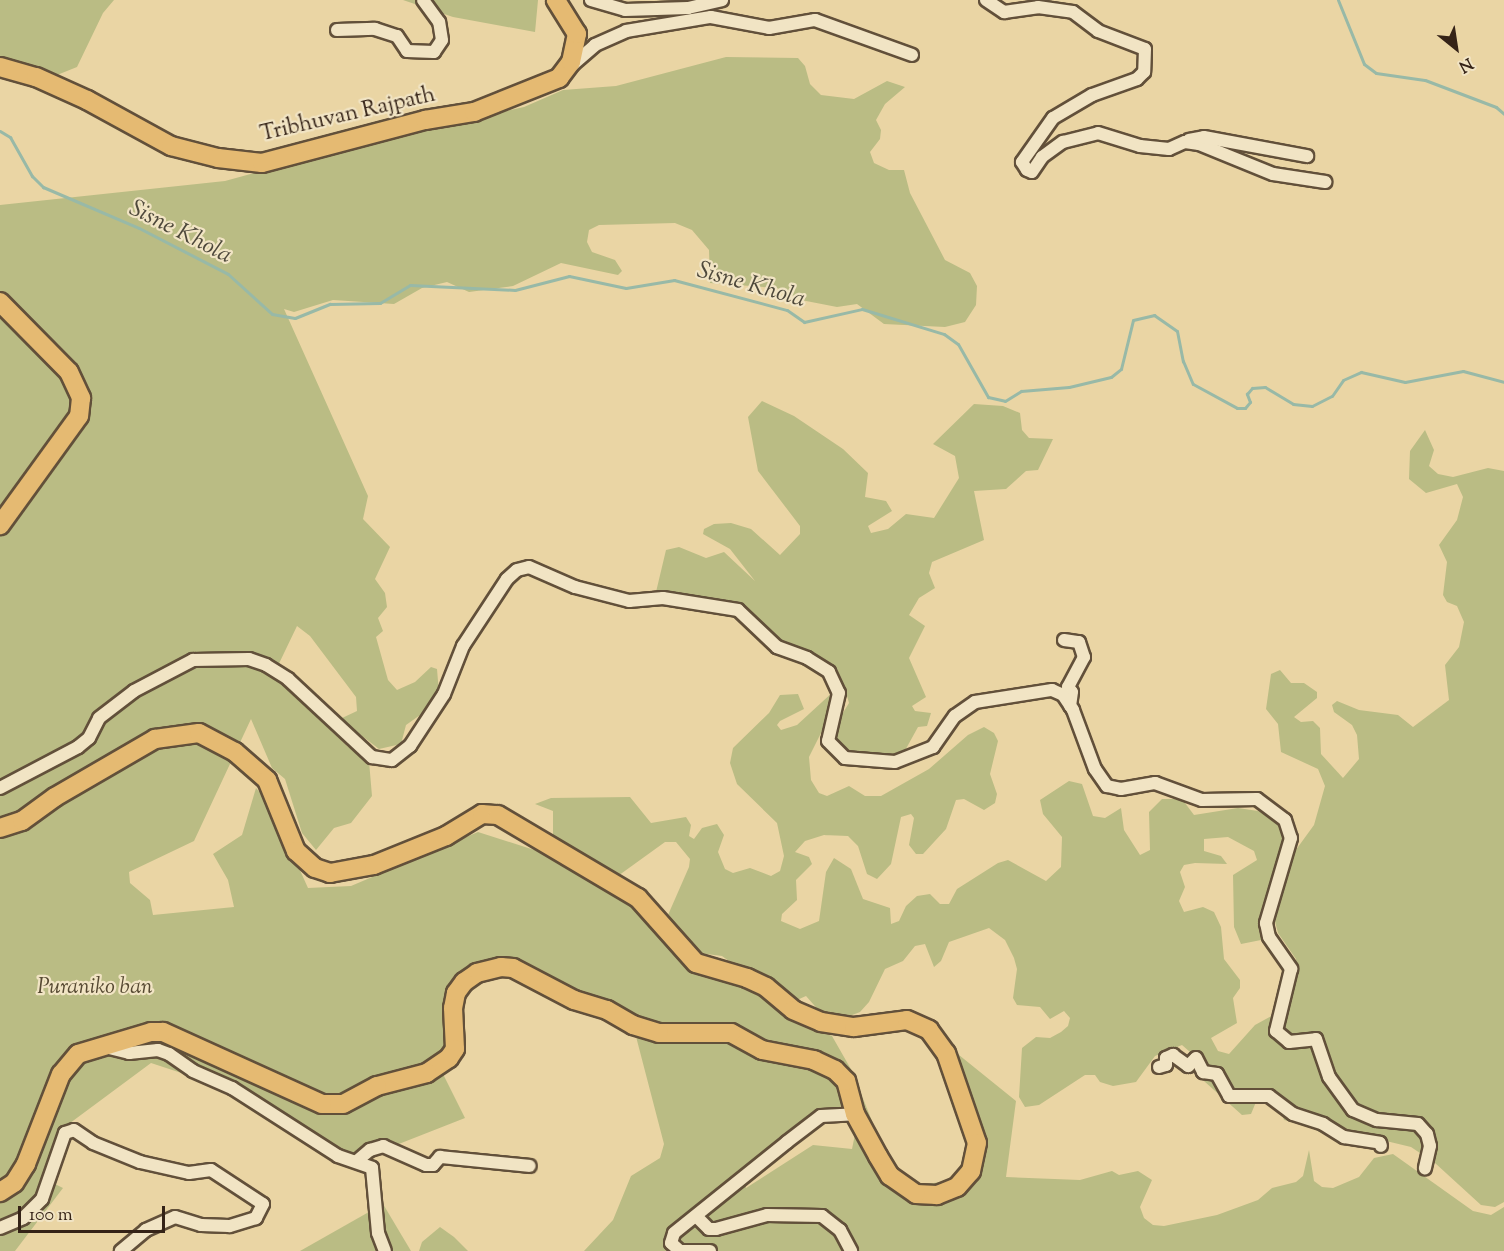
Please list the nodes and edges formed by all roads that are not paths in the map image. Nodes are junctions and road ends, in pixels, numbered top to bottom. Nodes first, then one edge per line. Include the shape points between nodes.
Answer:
1 (423, 0) edge
2 (556, 0) edge
3 (591, 0) edge
4 (722, 0) edge
5 (986, 0) edge
6 (690, 13) junction
7 (337, 30) dead end
8 (912, 55) dead end
9 (0, 67) edge
10 (565, 72) junction
11 (1185, 141) junction
12 (1307, 156) dead end
13 (1325, 182) dead end
14 (0, 302) edge
15 (0, 525) edge
16 (1064, 640) dead end
17 (1070, 706) junction
18 (0, 788) edge
19 (0, 828) edge
20 (101, 1046) junction
21 (1159, 1067) dead end
22 (855, 1114) junction
23 (1381, 1146) dead end
24 (358, 1160) junction
25 (530, 1166) dead end
26 (1425, 1168) dead end
27 (0, 1192) edge
28 (696, 1215) junction
29 (0, 1228) edge
30 (121, 1251) edge
31 (385, 1251) edge
32 (680, 1251) edge
33 (710, 1251) edge
34 (851, 1251) edge

1 - 7 street via 439,22 442,40 434,52 407,51 397,36 375,29
2 - 10 highway via 577,34
3 - 6 street via 625,10
4 - 6 street
5 - 11 street via 1004,12 1038,7 1073,12 1098,31 1145,49 1144,72 1137,79 1092,95 1053,118 1022,162 1027,170 1032,172 1042,157 1063,142 1098,133 1140,146 1169,149
6 - 8 street via 769,28 815,20
6 - 10 street via 608,39 583,54
9 - 10 highway, Tribhuvan Rajpath via 36,77 87,100 171,146 211,157 262,163 425,120 474,112 531,92
11 - 12 street via 1204,137
11 - 13 street via 1273,174
14 - 15 highway via 69,372 81,398 79,416
16 - 17 street via 1079,642 1084,657 1068,687 1072,692
17 - 18 street via 1063,695 1040,689 985,699 960,712 940,740 927,750 891,763 845,758 828,741 839,693 828,672 807,658 777,648 738,610 663,597 629,601 575,587 529,567 517,570 507,579 463,646 444,694 410,746 392,760 372,757 288,679 266,665 249,659 193,660 134,690 99,718 89,738 78,747
17 - 26 street via 1095,769 1107,786 1121,789 1155,783 1202,800 1257,799 1285,820 1291,838 1266,923 1269,937 1288,962 1291,973 1276,1031 1289,1042 1316,1039 1329,1077 1353,1110 1377,1120 1418,1124 1427,1134 1430,1146
19 - 22 highway via 22,821 55,797 155,739 199,733 227,746 267,780 296,851 315,868 330,873 374,865 446,836 482,814 498,815 638,898 696,963 747,978 793,1010 821,1022 854,1027 907,1020 929,1030 946,1053 978,1143 971,1171 949,1191 916,1194 890,1176
20 - 22 highway via 163,1032 322,1104 343,1104 377,1086 427,1073 450,1058 455,1049 456,993 477,973 507,967 633,1025 659,1033 717,1030 762,1050 814,1060 846,1081
20 - 24 street via 129,1053 158,1050 169,1054 193,1071 232,1088 338,1156
20 - 27 highway via 78,1054 66,1064 26,1164 14,1183
21 - 23 street via 1173,1055 1188,1066 1196,1058 1203,1072 1217,1074 1229,1096 1269,1096 1293,1114 1352,1140
22 - 28 street via 821,1116
24 - 25 street via 383,1146 433,1165 440,1156
24 - 31 street via 372,1168 378,1233
28 - 32 street via 670,1238
28 - 34 street via 709,1229 766,1215 822,1216 840,1230
29 - 30 street via 23,1218 42,1199 65,1133 74,1130 93,1143 140,1162 189,1173 211,1170 263,1204 256,1218 229,1226 201,1225 175,1217 146,1230
32 - 33 street

